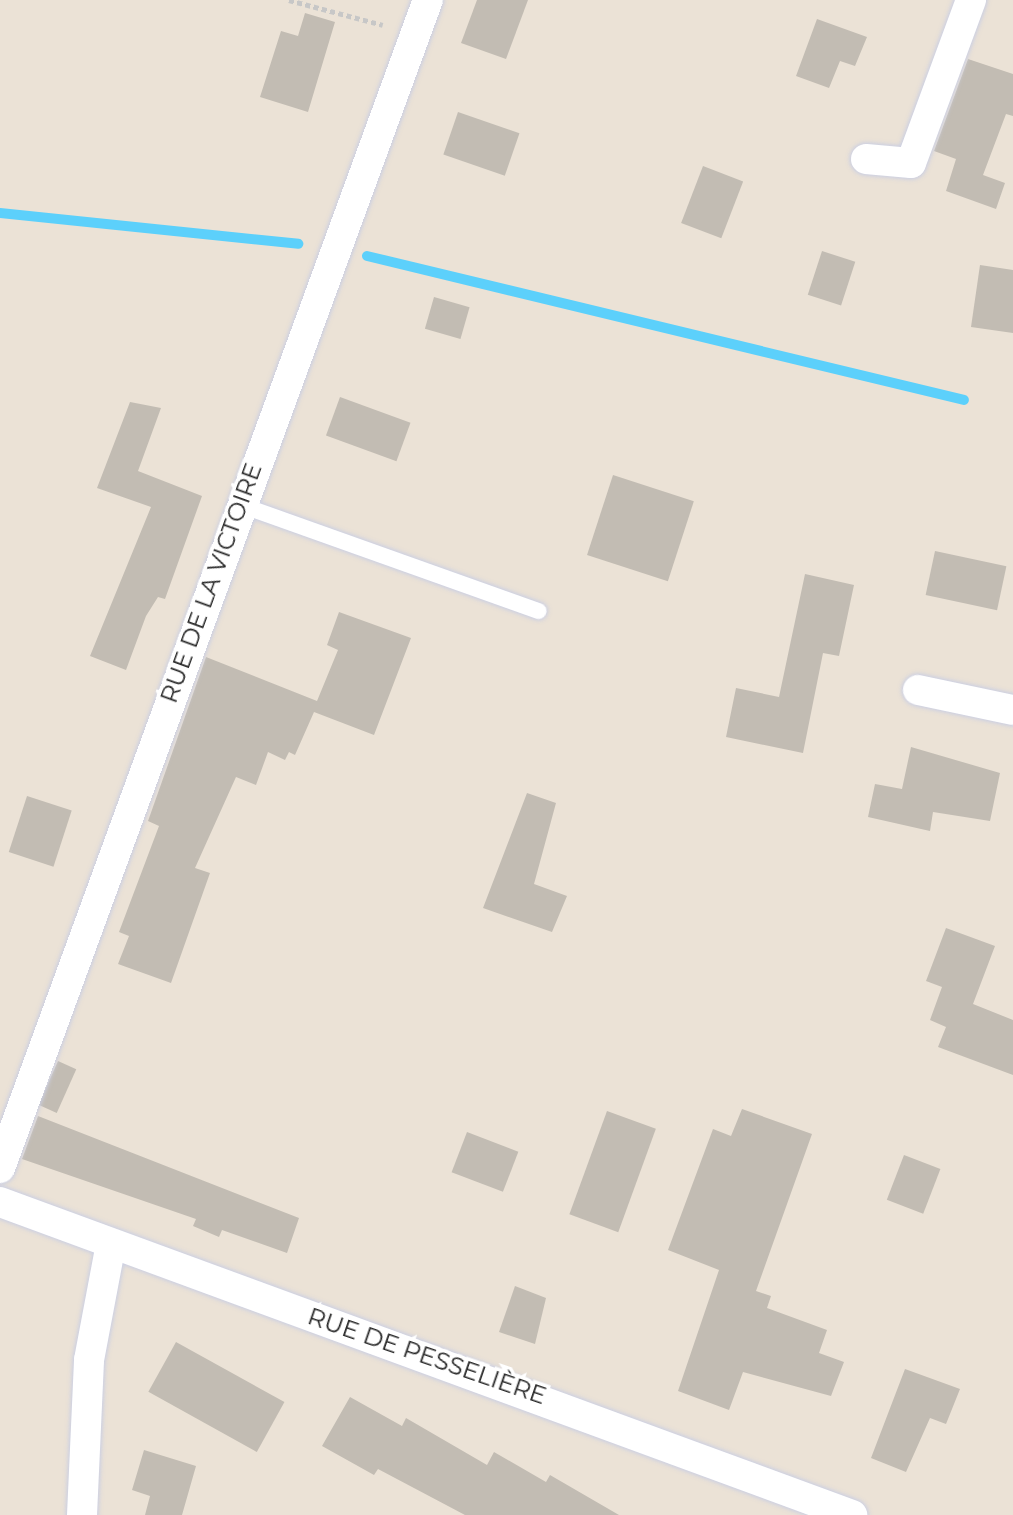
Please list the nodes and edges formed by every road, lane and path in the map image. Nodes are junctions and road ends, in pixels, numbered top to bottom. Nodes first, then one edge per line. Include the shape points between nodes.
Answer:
1 (289, 0) edge
2 (428, 0) edge
3 (971, 0) edge
4 (415, 33) junction
5 (866, 159) dead end
6 (238, 504) junction
7 (539, 611) dead end
8 (918, 690) dead end
9 (1013, 710) edge
10 (0, 1168) edge
11 (0, 1202) edge
12 (111, 1244) junction
13 (82, 1515) edge
14 (852, 1515) edge

1 - 4 path
2 - 4 street, RUE DE LA VICTOIRE
3 - 5 street via 911,163
4 - 6 street, RUE DE LA VICTOIRE
6 - 7 lane
6 - 10 street, RUE DE LA VICTOIRE
8 - 9 street
11 - 12 street, RUE DE PESSELIÈRE
12 - 13 street via 89,1360
12 - 14 street, RUE DE PESSELIÈRE via 552,1400

